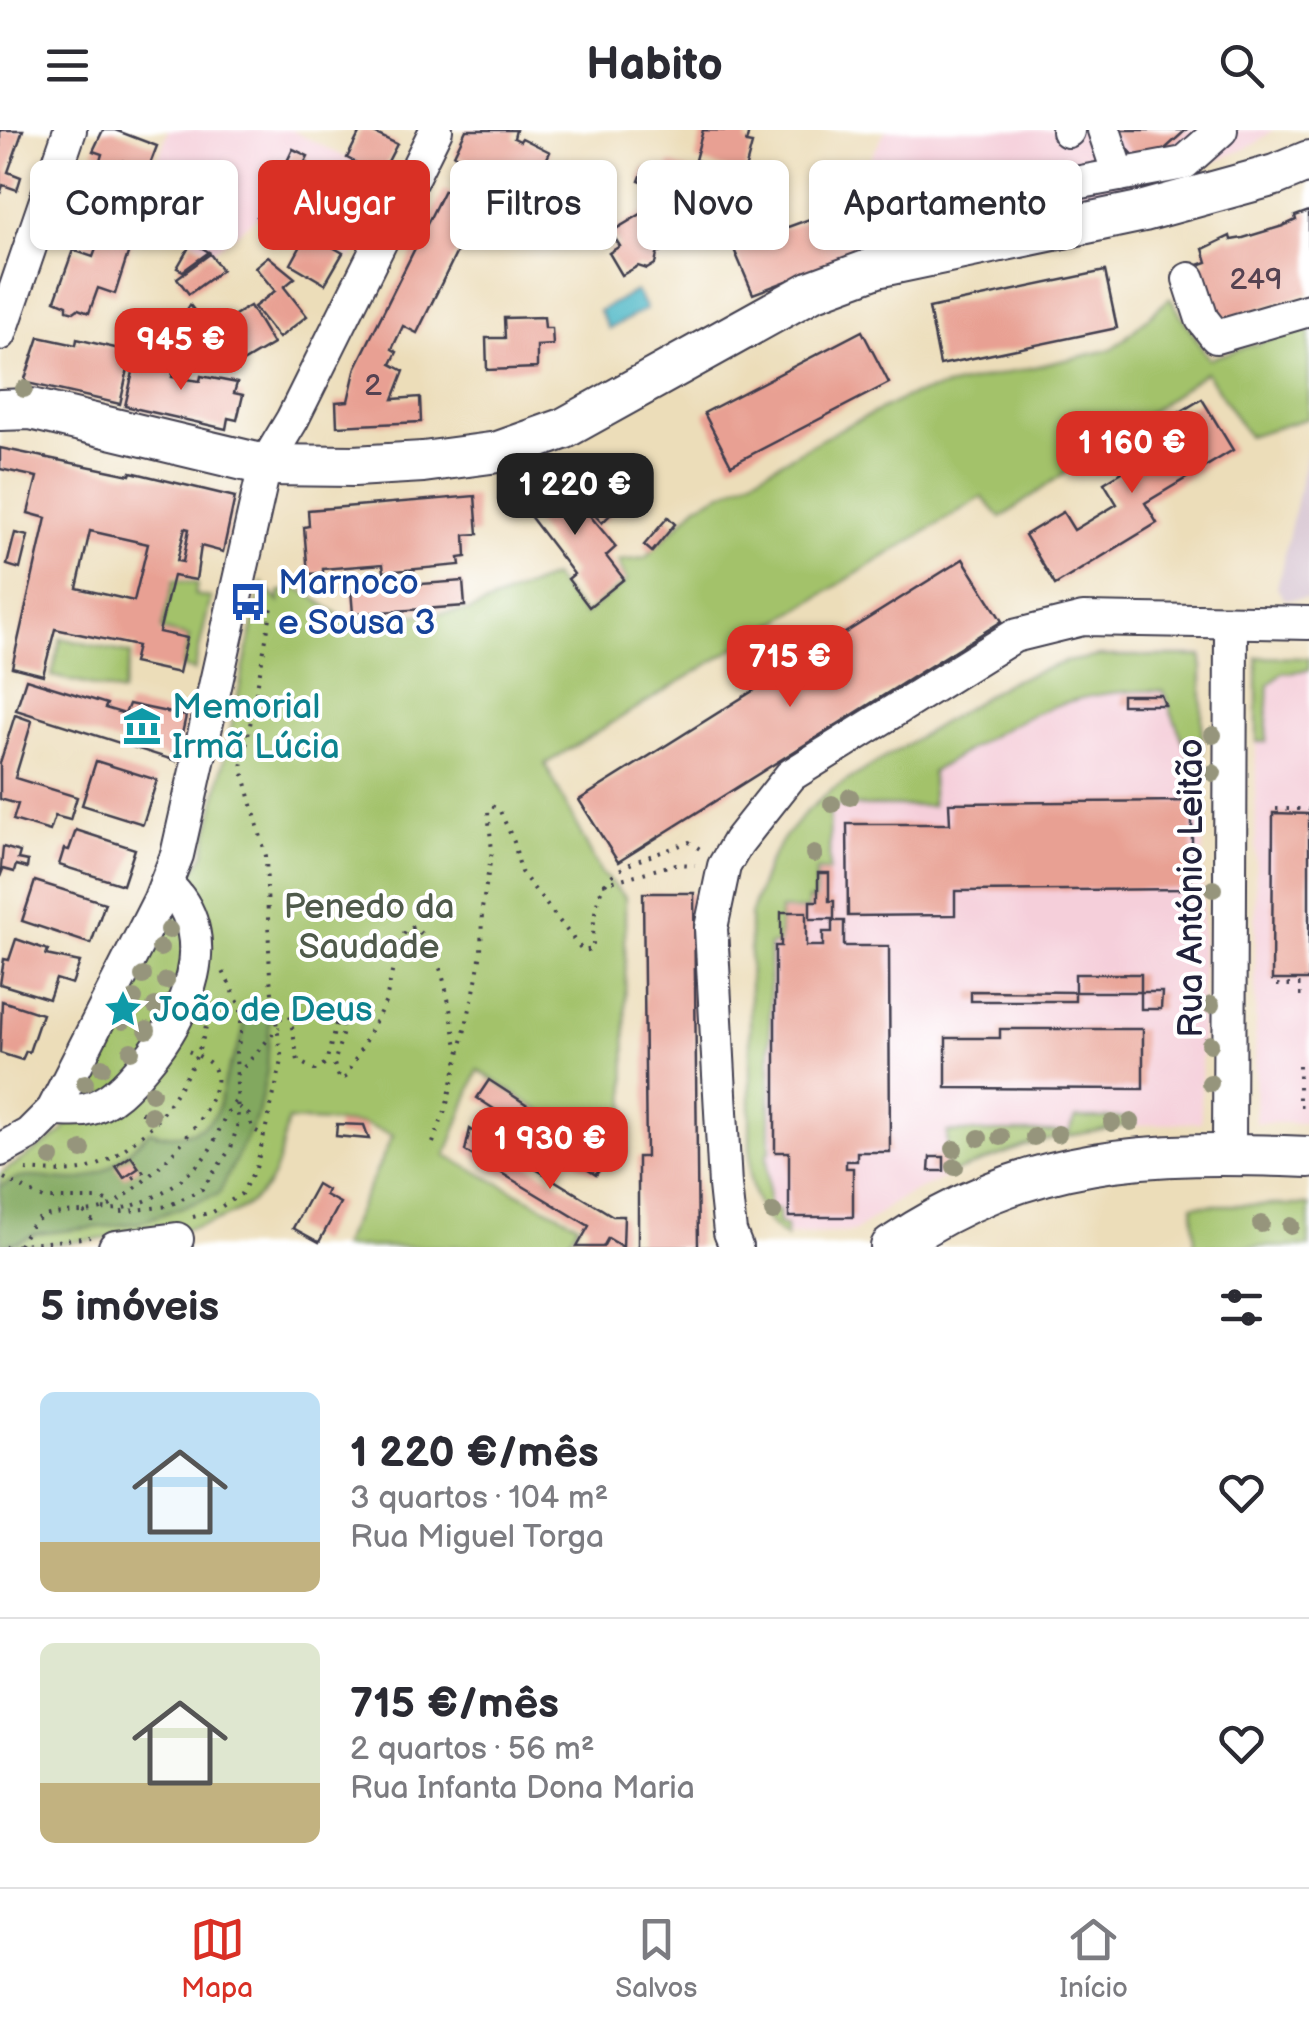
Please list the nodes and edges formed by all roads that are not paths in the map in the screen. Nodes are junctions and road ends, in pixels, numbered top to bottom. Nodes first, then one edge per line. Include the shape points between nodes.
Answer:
1 (70, 130) edge
2 (436, 130) edge
3 (1104, 130) edge
4 (1221, 130) edge
5 (1309, 161) edge
6 (1119, 175) junction
7 (1082, 182) edge
8 (1082, 225) edge
9 (964, 250) edge
10 (1189, 279) dead end
11 (1309, 310) edge
12 (0, 334) edge
13 (0, 410) edge
14 (265, 465) junction
15 (1230, 622) junction
16 (1309, 623) edge
17 (166, 884) junction
18 (52, 1110) junction
19 (1229, 1154) junction
20 (1309, 1157) edge
21 (6, 1166) edge
22 (185, 1228) road end
23 (106, 1242) edge
24 (736, 1247) edge
25 (891, 1247) edge

1 - 12 street
2 - 14 street
3 - 6 street
4 - 6 street via 1184,164
5 - 8 main road
6 - 7 street
9 - 14 main road via 876,267 812,290 563,429 498,452 354,466
10 - 11 street via 1202,320 1216,336
13 - 14 main road via 31,410
14 - 17 street
15 - 16 street
15 - 19 street, Rua António Leitão
15 - 24 street via 1084,619 1014,636 791,775 738,842 724,866 712,928 725,1186
17 - 18 street
17 - 18 street via 183,898 193,926 192,980 175,1024 122,1091 86,1110
18 - 21 street
19 - 20 main road
19 - 25 main road via 1141,1156 1040,1174 973,1198
22 - 23 street

